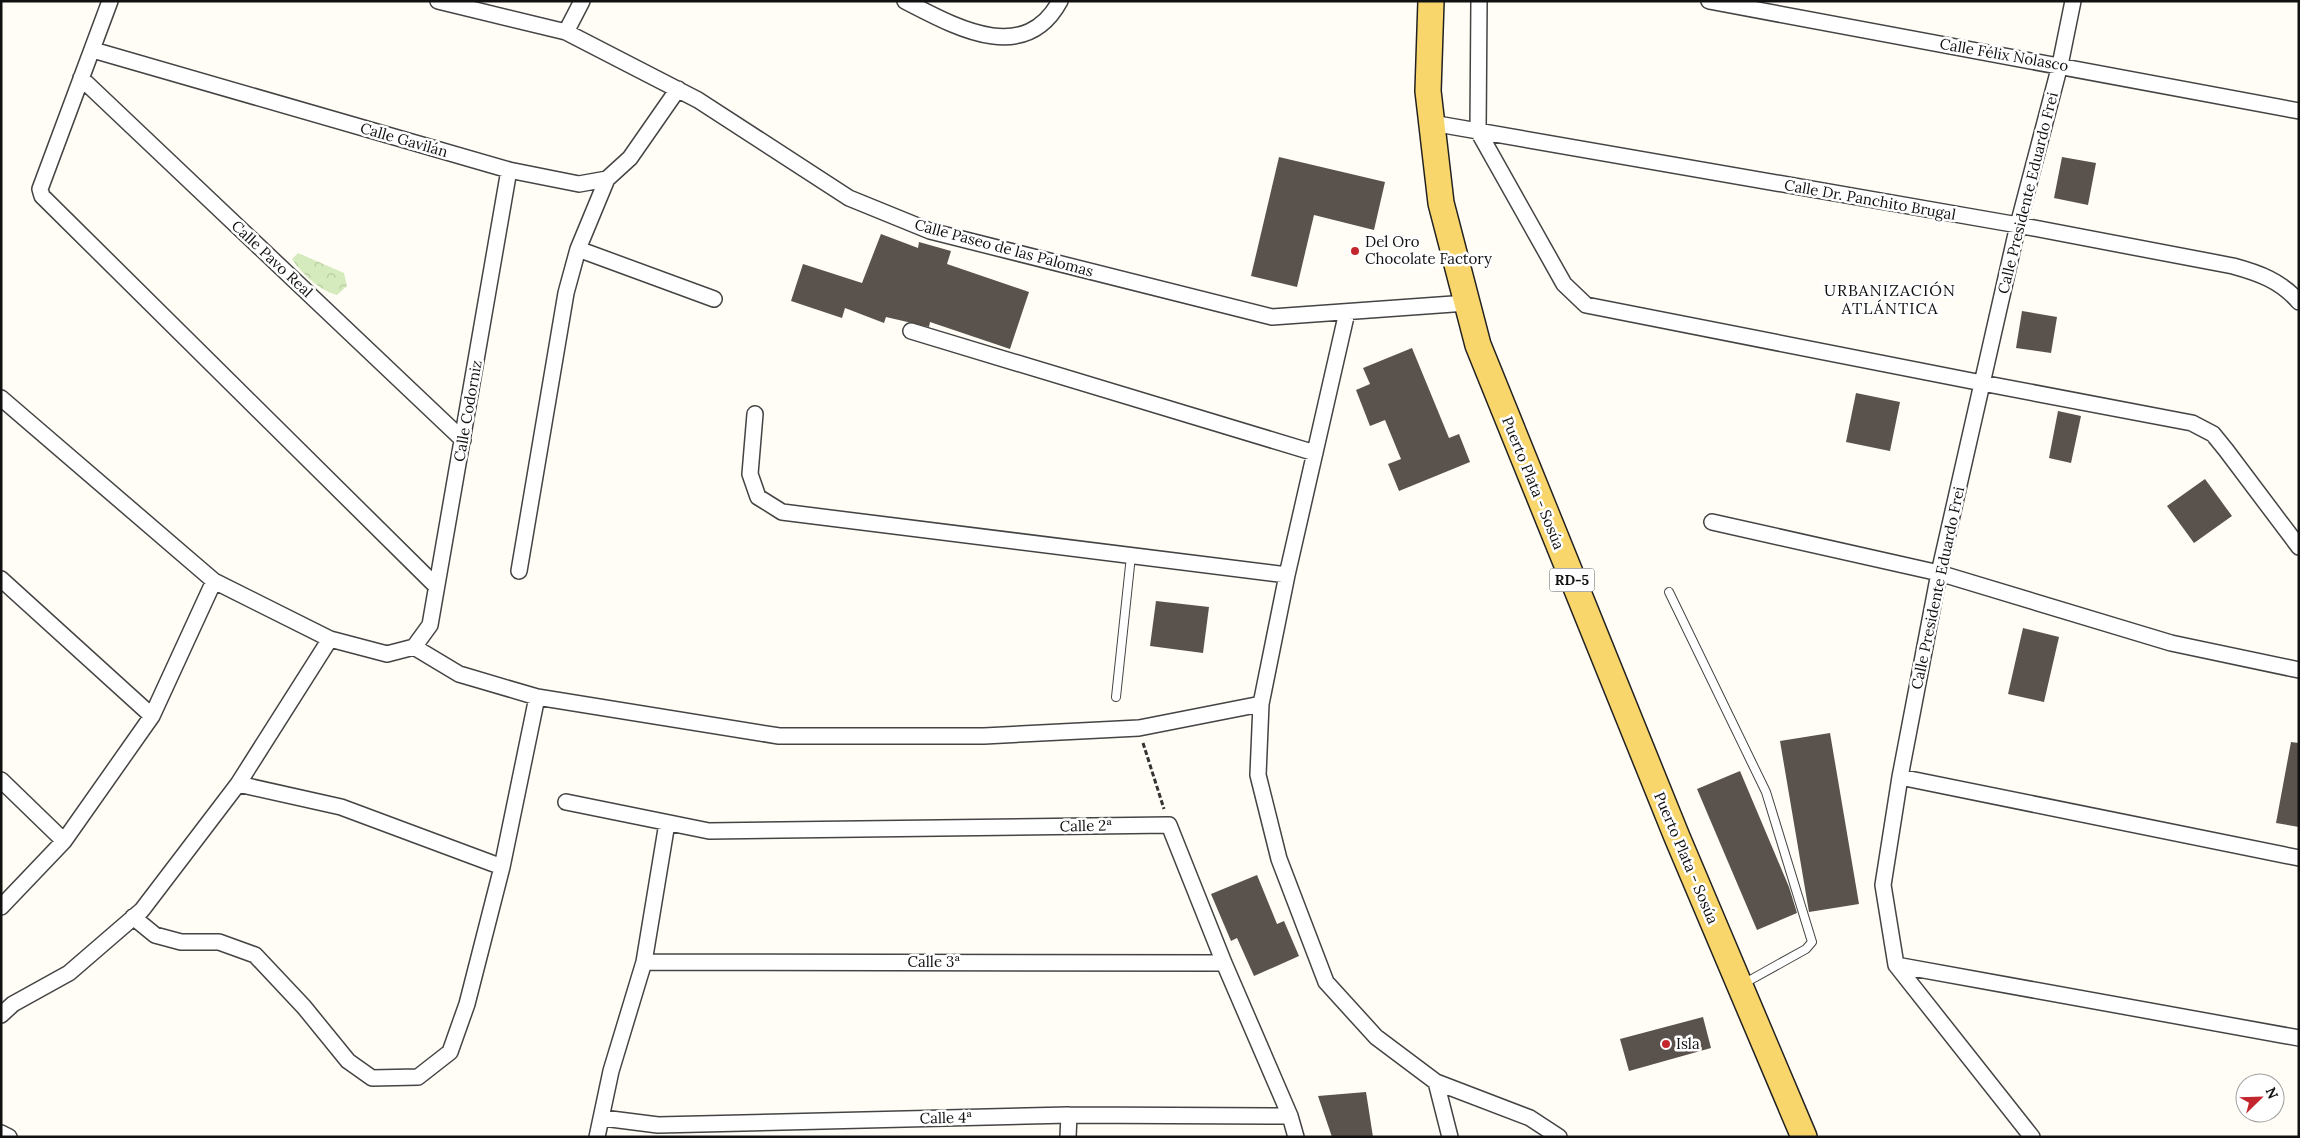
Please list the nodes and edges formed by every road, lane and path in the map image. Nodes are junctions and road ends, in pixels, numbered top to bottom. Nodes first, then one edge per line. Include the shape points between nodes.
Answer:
1 (110, 1) edge
2 (582, 1) edge
3 (905, 1) edge
4 (1060, 1) edge
5 (1431, 1) edge
6 (1479, 1) edge
7 (1709, 1) edge
8 (2073, 1) edge
9 (446, 2) edge
10 (566, 32) junction
11 (93, 50) junction
12 (2060, 65) junction
13 (81, 78) junction
14 (678, 89) junction
15 (2299, 111) edge
16 (1432, 123) junction
17 (1478, 131) junction
18 (509, 170) junction
19 (607, 179) junction
20 (2018, 225) junction
21 (578, 249) junction
22 (714, 299) dead end
23 (2299, 302) edge
24 (1467, 303) junction
25 (1347, 312) junction
26 (911, 331) dead end
27 (1982, 384) junction
28 (1, 398) edge
29 (756, 414) dead end
30 (463, 440) junction
31 (1315, 453) junction
32 (1712, 522) dead end
33 (2299, 548) edge
34 (1131, 556) junction
35 (519, 571) dead end
36 (1939, 573) junction
37 (1287, 575) junction
38 (1, 578) edge
39 (214, 581) junction
40 (436, 586) junction
41 (1669, 592) dead end
42 (330, 639) junction
43 (414, 647) junction
44 (2299, 670) edge
45 (537, 697) junction
46 (1116, 697) dead end
47 (1260, 704) junction
48 (152, 716) junction
49 (1139, 728) junction
50 (1900, 777) junction
51 (1, 780) edge
52 (238, 784) junction
53 (566, 802) dead end
54 (667, 823) junction
55 (1168, 825) junction
56 (64, 841) junction
57 (2299, 858) edge
58 (502, 867) junction
59 (1, 907) edge
60 (133, 917) junction
61 (644, 962) junction
62 (1224, 963) junction
63 (1896, 965) junction
64 (1740, 986) junction
65 (1, 1015) edge
66 (2299, 1038) edge
67 (1436, 1082) junction
68 (1070, 1115) junction
69 (1290, 1116) junction
70 (603, 1118) junction
71 (1, 1134) edge
72 (10, 1137) edge
73 (597, 1137) edge
74 (1068, 1137) edge
75 (1296, 1137) edge
76 (1450, 1137) edge
77 (1559, 1137) edge
78 (1804, 1137) edge
79 (2032, 1137) edge

1 - 11 street
2 - 10 street
3 - 4 street via 954,26 985,36 1015,38 1041,24
5 - 16 main road, Puerto Plata - Sosúa / RD-5 via 1428,91
6 - 17 street
7 - 12 street, Calle Félix Nolasco
8 - 12 street, Calle Presidente Eduardo Frei
9 - 10 street, Calle Paseo de las Palomas
10 - 14 street, Calle Paseo de las Palomas
11 - 13 street
11 - 18 street, Calle Gavilán
12 - 15 street, Calle Félix Nolasco
12 - 20 street, Calle Presidente Eduardo Frei
13 - 30 street, Calle Pavo Real
13 - 40 street via 40,188 42,196
14 - 19 street via 630,158
14 - 25 street, Calle Paseo de las Palomas via 849,198 930,231 1272,317
16 - 17 street, Calle Dr. Panchito Brugal
16 - 24 main road, Puerto Plata - Sosúa / RD-5 via 1441,203
17 - 20 street, Calle Dr. Panchito Brugal
17 - 27 street via 1564,284 1586,305
18 - 19 street, Calle Gavilán via 579,184
18 - 30 street, Calle Codorniz
19 - 21 street
20 - 23 street, Calle Dr. Panchito Brugal via 2260,273 2288,290
20 - 27 street, Calle Presidente Eduardo Frei
21 - 22 street
21 - 35 street via 566,293
24 - 25 street, Calle Paseo de las Palomas
24 - 64 main road, Puerto Plata - Sosúa / RD-5 via 1478,345 1532,484
25 - 31 street
26 - 31 street
27 - 33 street via 2192,423 2213,434
27 - 36 street, Calle Presidente Eduardo Frei
28 - 39 street
29 - 34 street via 750,474 758,497 782,512
30 - 40 street, Calle Codorniz
31 - 37 street
32 - 36 street
34 - 37 street
34 - 46 lane
36 - 44 street via 2171,643
36 - 50 street, Calle Presidente Eduardo Frei
37 - 47 street
38 - 48 street
39 - 42 street
39 - 48 street
40 - 43 street, Calle Codorniz via 430,625
41 - 64 lane via 1766,792 1812,942 1806,949
42 - 43 street via 387,654
42 - 52 street
43 - 45 street via 459,674
45 - 49 street via 779,736 984,736
45 - 58 street
47 - 49 street
47 - 67 street via 1258,776 1279,859 1326,982 1376,1037
48 - 56 street
49 - 55 path
50 - 57 street
50 - 63 street, Calle Presidente Eduardo Frei via 1883,885
51 - 56 street
52 - 58 street via 341,807
52 - 60 street via 142,910
53 - 54 street, Calle 2ª
54 - 55 street, Calle 2ª via 709,831
54 - 61 street
55 - 62 street
56 - 59 street
58 - 60 street via 467,1004 450,1052 418,1077 372,1078 348,1061 304,1007 254,955 219,942 181,942 155,935
60 - 65 street via 69,973 13,1004
61 - 62 street, Calle 3ª
61 - 70 street via 611,1071
62 - 69 street
63 - 66 street
63 - 79 street, Calle Presidente Eduardo Frei
64 - 78 main road, Puerto Plata - Sosúa / RD-5
67 - 76 street
67 - 77 street via 1530,1118
68 - 69 street, Calle 4ª
68 - 70 street, Calle 4ª via 658,1125
68 - 74 street
69 - 75 street
70 - 73 street
71 - 72 street

